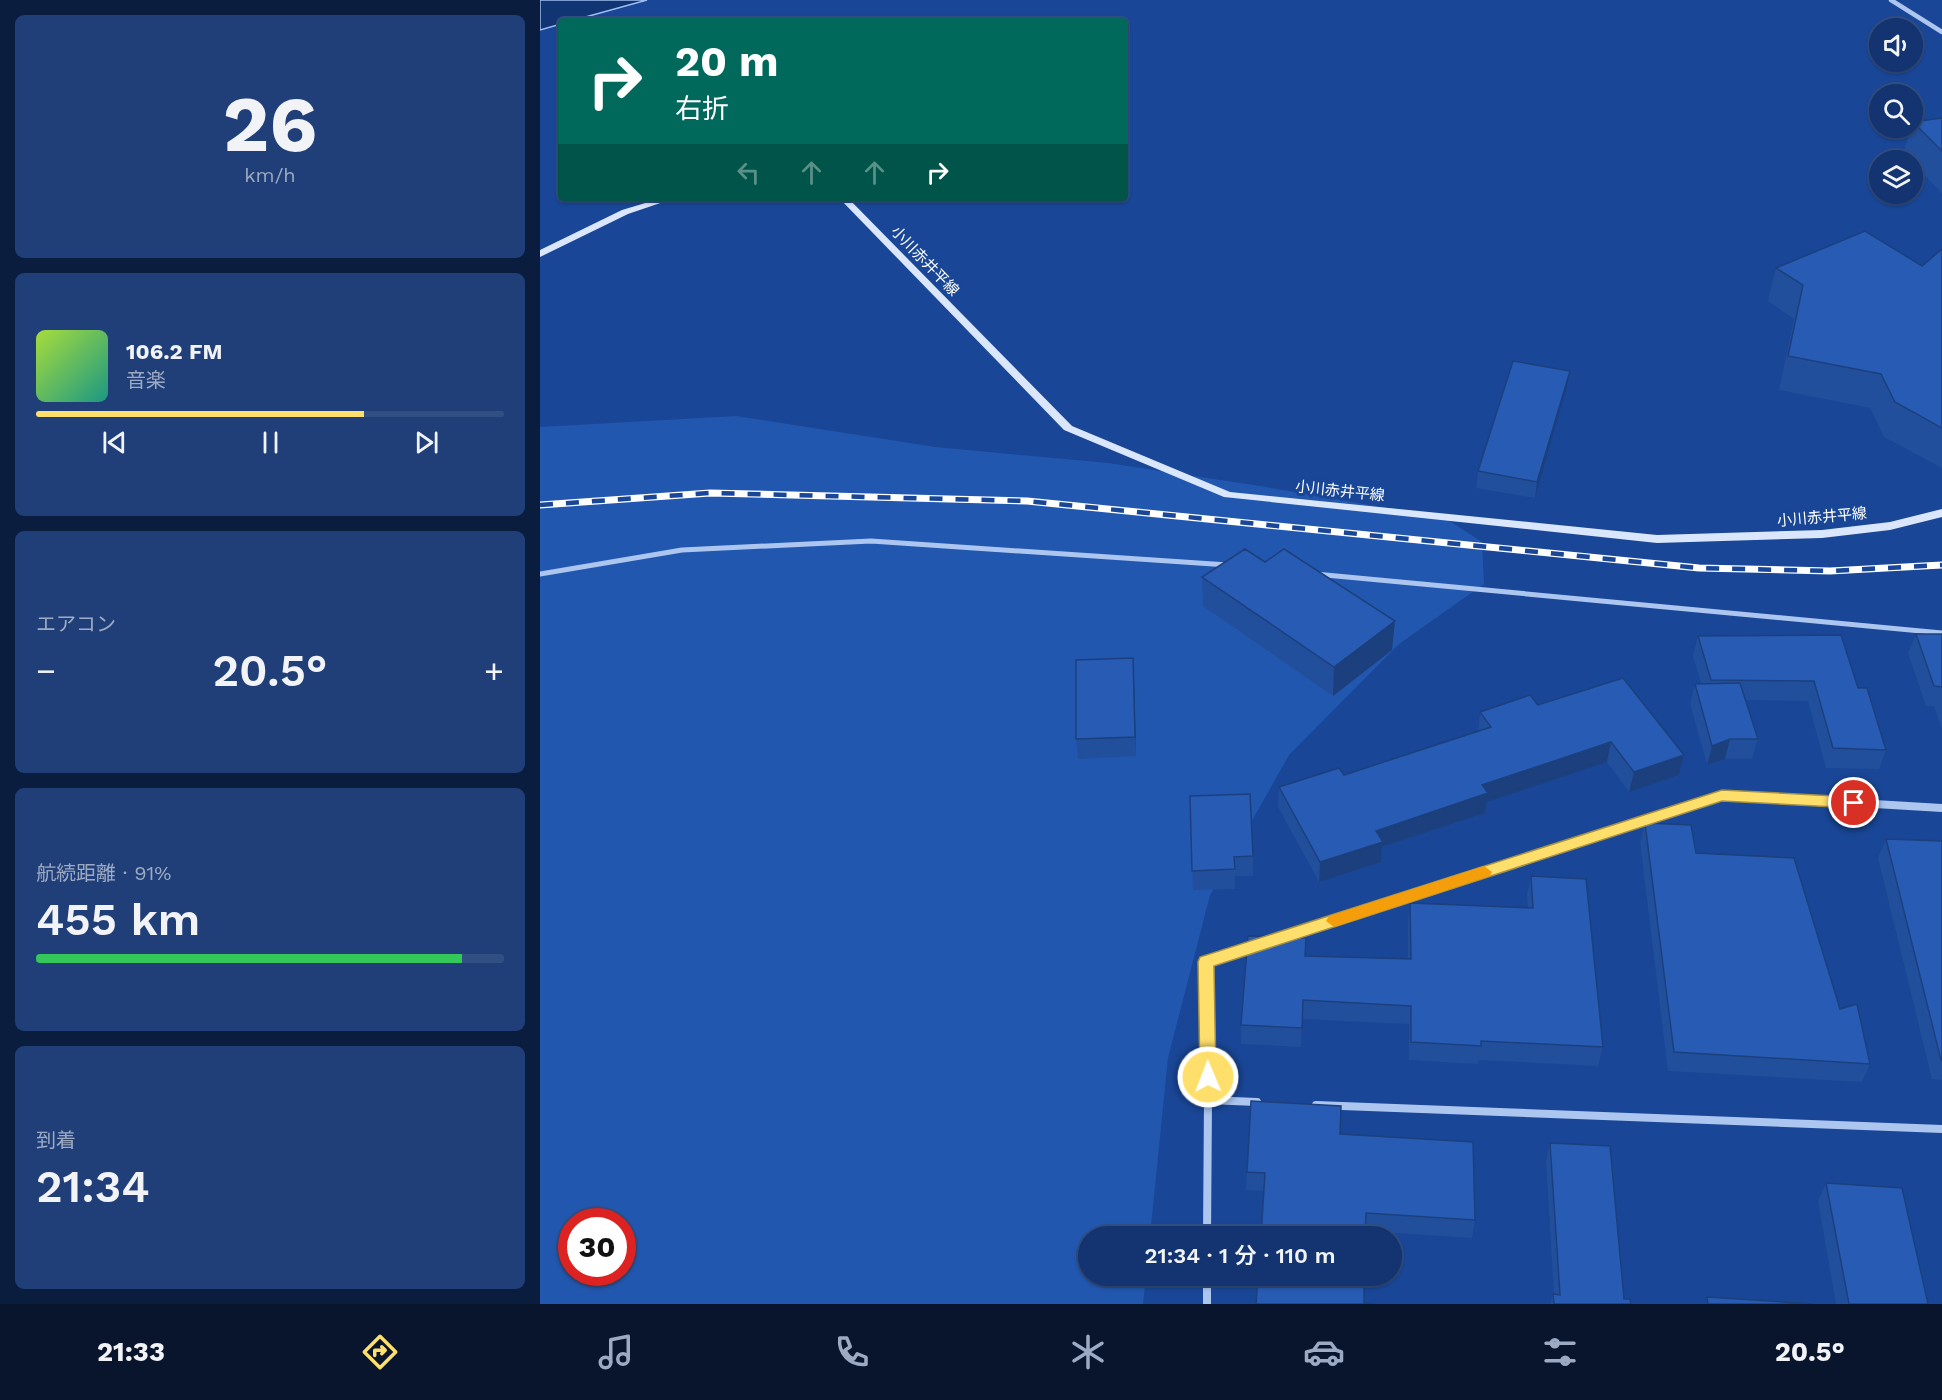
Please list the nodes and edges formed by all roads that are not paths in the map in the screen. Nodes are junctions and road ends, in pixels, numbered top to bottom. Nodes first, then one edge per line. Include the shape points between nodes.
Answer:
1 (1891, 0) edge
2 (1942, 32) edge
3 (661, 201) edge
4 (846, 201) edge
5 (540, 254) edge
6 (1942, 513) edge
7 (1240, 567) edge
8 (1311, 573) edge
9 (540, 574) edge
10 (1942, 633) edge
11 (1942, 808) edge
12 (1208, 1100) junction
13 (1268, 1103) edge
14 (1303, 1104) edge
15 (1942, 1129) edge
16 (1207, 1226) edge
17 (1207, 1286) edge
18 (1207, 1304) edge

1 - 2 street
3 - 5 main road via 625,212
4 - 6 main road, 小川赤井平線 via 1068,428 1228,495 1656,539 1843,532
7 - 9 street via 870,541 682,550
8 - 10 street
11 - 12 street via 1722,795 1206,962
12 - 13 street
12 - 16 street
14 - 15 street
17 - 18 street

